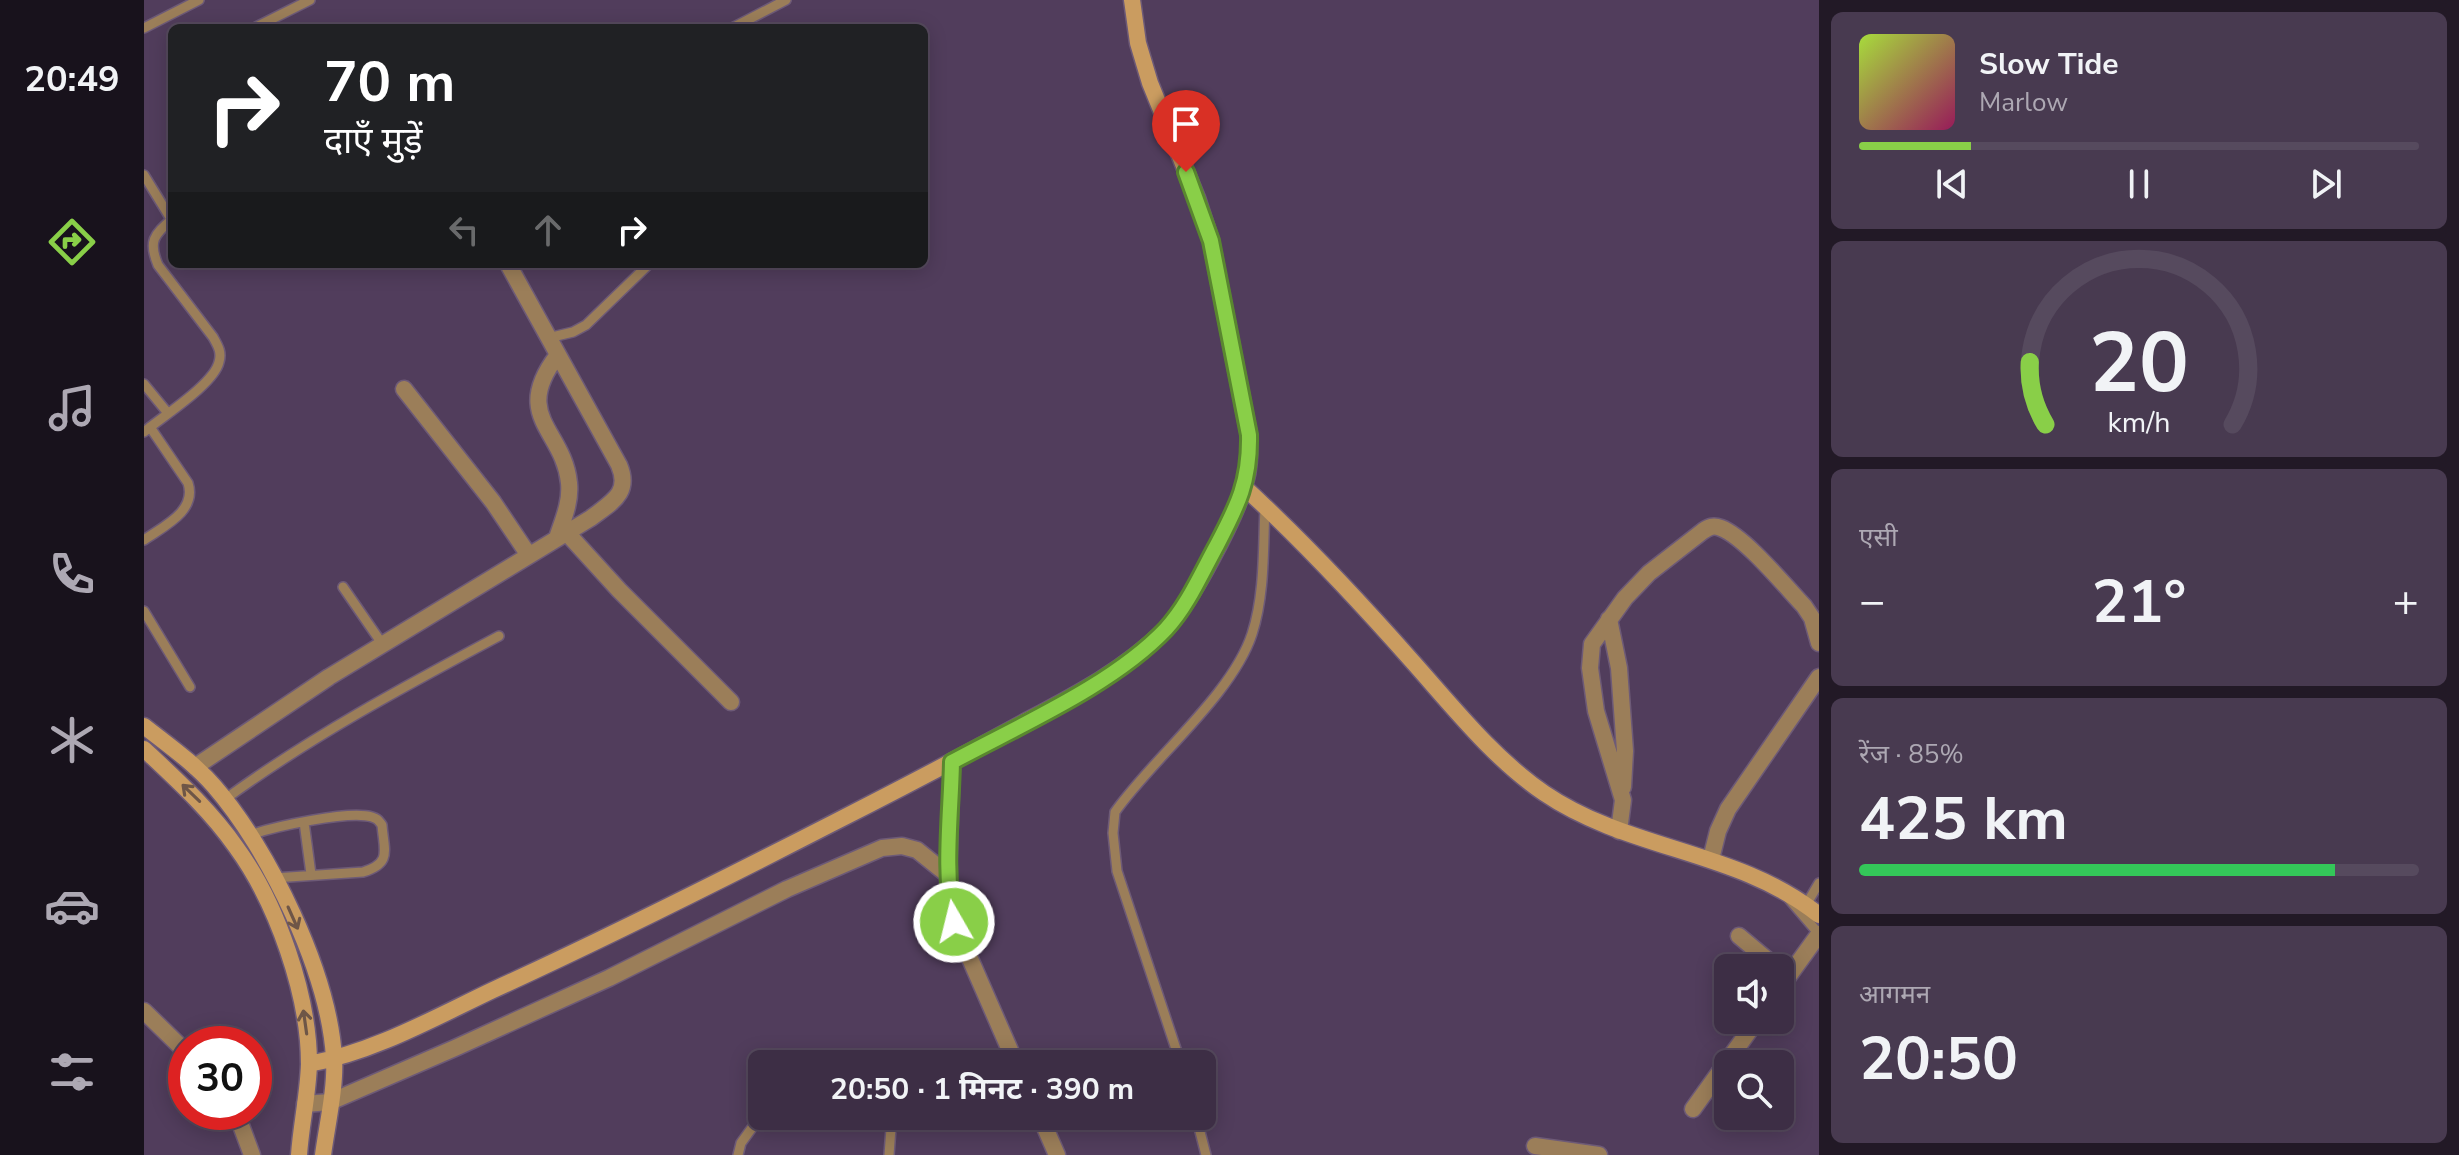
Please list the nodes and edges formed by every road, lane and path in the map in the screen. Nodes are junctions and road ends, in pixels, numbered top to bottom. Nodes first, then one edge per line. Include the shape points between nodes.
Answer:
1 (199, 0) edge
2 (310, 0) edge
3 (786, 0) edge
4 (1132, 0) edge
5 (262, 24) edge
6 (740, 24) edge
7 (144, 28) edge
8 (144, 175) edge
9 (168, 213) edge
10 (168, 222) edge
11 (510, 268) edge
12 (645, 268) edge
13 (548, 338) junction
14 (557, 356) junction
15 (144, 384) edge
16 (404, 389) dead end
17 (167, 412) junction
18 (147, 430) edge
19 (1244, 487) junction
20 (1265, 506) junction
21 (562, 535) junction
22 (144, 540) edge
23 (528, 554) junction
24 (343, 587) dead end
25 (144, 611) edge
26 (1609, 619) junction
27 (499, 636) dead end
28 (1819, 643) edge
29 (383, 645) junction
30 (1819, 677) edge
31 (190, 687) dead end
32 (731, 702) dead end
33 (144, 726) edge
34 (144, 749) edge
35 (952, 762) junction
36 (195, 767) junction
37 (224, 800) junction
38 (1623, 800) junction
39 (304, 822) junction
40 (1619, 831) junction
41 (250, 835) junction
42 (254, 859) junction
43 (1711, 859) junction
44 (311, 874) junction
45 (948, 875) junction
46 (274, 878) junction
47 (1819, 883) edge
48 (1783, 889) junction
49 (1813, 910) edge
50 (1819, 934) edge
51 (1739, 936) dead end
52 (1758, 954) edge
53 (1794, 962) edge
54 (144, 1011) edge
55 (168, 1034) edge
56 (1747, 1034) edge
57 (1010, 1050) edge
58 (1176, 1050) edge
59 (335, 1059) junction
60 (309, 1064) junction
61 (330, 1102) junction
62 (305, 1104) junction
63 (1693, 1109) dead end
64 (243, 1130) edge
65 (750, 1130) edge
66 (891, 1130) edge
67 (1046, 1130) edge
68 (1200, 1130) edge
69 (1535, 1146) dead end
70 (252, 1155) edge
71 (299, 1155) edge
72 (323, 1155) edge
73 (738, 1155) edge
74 (889, 1155) edge
75 (1057, 1155) edge
76 (1206, 1155) edge
77 (1599, 1155) edge

1 - 7 lane
2 - 5 lane
3 - 6 lane
4 - 19 street via 1150,83 1211,241 1249,435
8 - 9 lane
10 - 17 lane via 158,231 152,251 220,351 210,378
11 - 13 street
12 - 13 lane via 586,325
13 - 14 street
14 - 21 street via 540,384 540,412 569,483
14 - 21 street via 624,478 611,504
15 - 17 lane
16 - 23 street
17 - 18 lane
18 - 22 lane via 191,493 180,514
19 - 20 street
19 - 35 street via 1198,582 1166,629 1093,685
20 - 40 street via 1513,770 1584,817
20 - 58 lane via 1259,605 1251,637 1233,671 1115,812 1117,871
21 - 23 street
21 - 32 street
23 - 29 street
24 - 29 lane
25 - 31 lane
26 - 28 street via 1649,573 1710,526 1736,538 1804,606
26 - 38 street via 1619,668
26 - 38 street via 1592,644 1590,668 1596,711
27 - 37 lane via 356,714
29 - 36 street
30 - 43 street via 1728,809
33 - 36 street
42 -> 34 street via 237,848 198,800
35 - 45 street
35 - 59 street via 618,932
36 - 37 street
37 - 41 street
38 - 40 street
39 - 41 lane
39 - 44 lane
39 - 44 lane via 369,816 382,825 385,854 375,868
40 - 43 street
41 - 42 street
42 - 46 street
60 -> 42 street via 297,975
43 - 48 street
44 - 46 lane
45 - 57 street via 954,922
45 - 61 street via 917,850 902,846 872,851 609,978
46 -> 59 street via 312,964
47 - 49 lane
48 - 49 street
48 - 50 lane
50 - 53 street
51 - 52 street
54 - 55 street
56 - 63 street
59 - 60 street
59 - 61 street
60 - 62 street
61 - 62 street
61 - 72 street
62 - 71 street
64 - 70 street
65 - 73 lane
66 - 74 lane
67 - 75 street
68 - 76 lane
69 - 77 street

